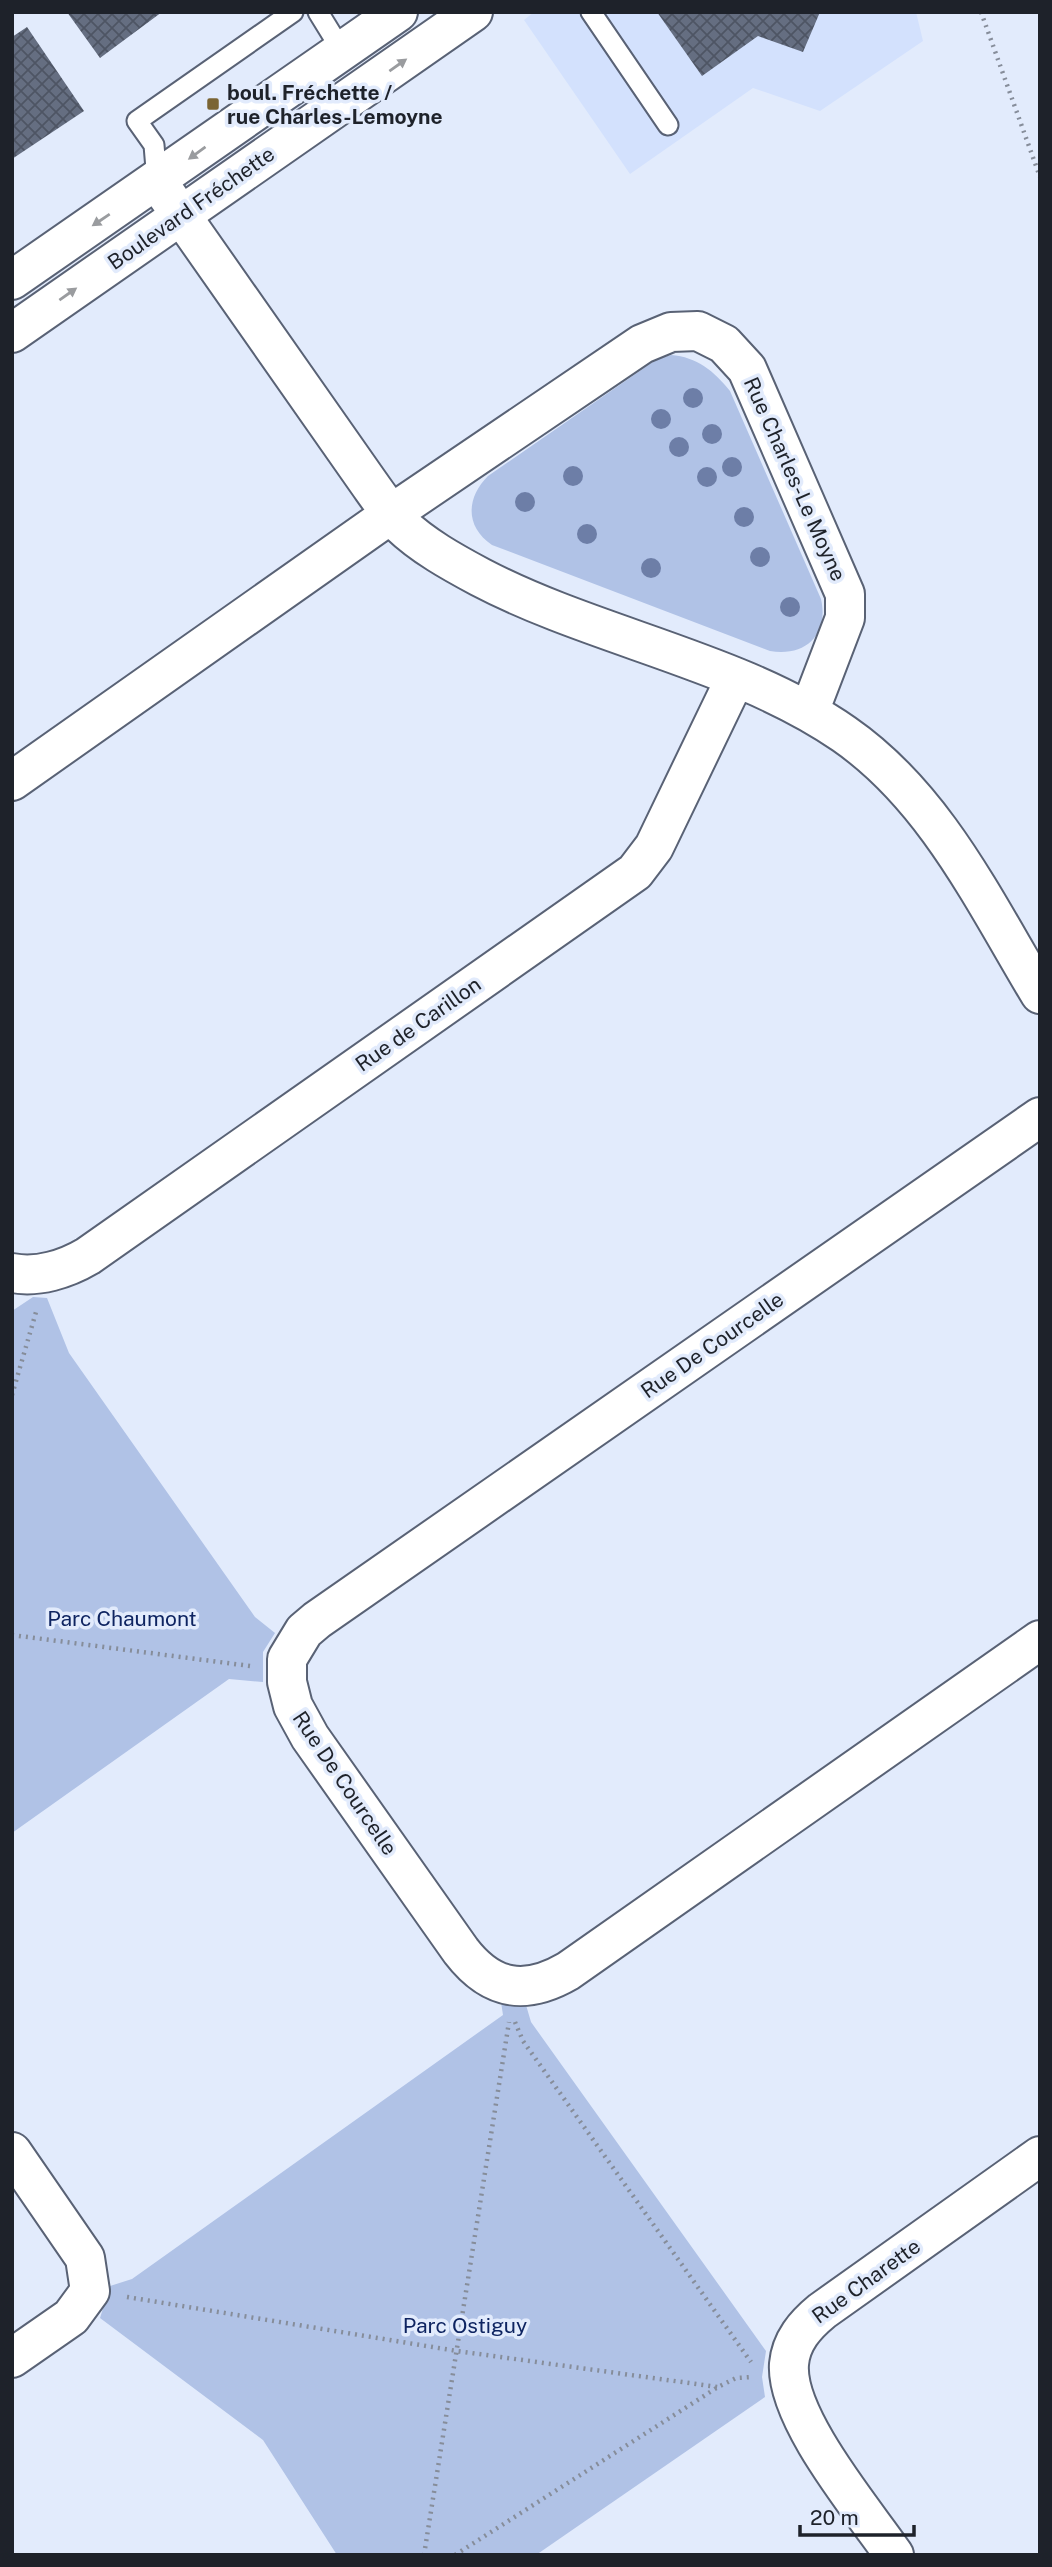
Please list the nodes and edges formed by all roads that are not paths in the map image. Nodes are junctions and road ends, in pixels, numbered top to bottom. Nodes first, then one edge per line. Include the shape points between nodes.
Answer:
1 (293, 12) edge
2 (318, 12) edge
3 (398, 12) edge
4 (473, 12) edge
5 (592, 12) edge
6 (342, 51) junction
7 (668, 125) dead end
8 (157, 181) junction
9 (180, 215) junction
10 (12, 280) edge
11 (12, 333) edge
12 (391, 514) junction
13 (735, 679) junction
14 (809, 712) junction
15 (12, 781) edge
16 (1040, 994) edge
17 (1040, 1117) edge
18 (18, 1274) edge
19 (1040, 1640) edge
20 (12, 2152) edge
21 (1040, 2156) edge
22 (12, 2358) edge
23 (894, 2555) edge

1 - 8 lane via 136,121 154,145
2 - 6 lane
3 - 6 street, Boulevard Fréchette
9 -> 4 street, Boulevard Fréchette
5 - 7 lane
6 -> 8 street, Boulevard Fréchette
8 - 9 street
8 -> 10 street, Boulevard Fréchette
11 -> 9 street, Boulevard Fréchette
9 - 12 street
12 - 13 street via 439,553 519,596
12 - 14 street, Rue Charles-Le Moyne via 650,340 685,330 710,336 737,357 757,387 845,594 845,618
12 - 15 street
13 - 14 street
13 - 18 street, Rue de Carillon via 654,847 635,872 88,1256 67,1266
14 - 16 street via 875,757 926,811
17 - 19 street, Rue De Courcelle via 317,1620 292,1648 286,1671 289,1696 310,1737 461,1951 483,1975 513,1996 568,1971
20 - 22 street via 85,2258 90,2291 71,2317
21 - 23 street, Rue Charette via 822,2311 799,2334 793,2348 790,2380 803,2419

